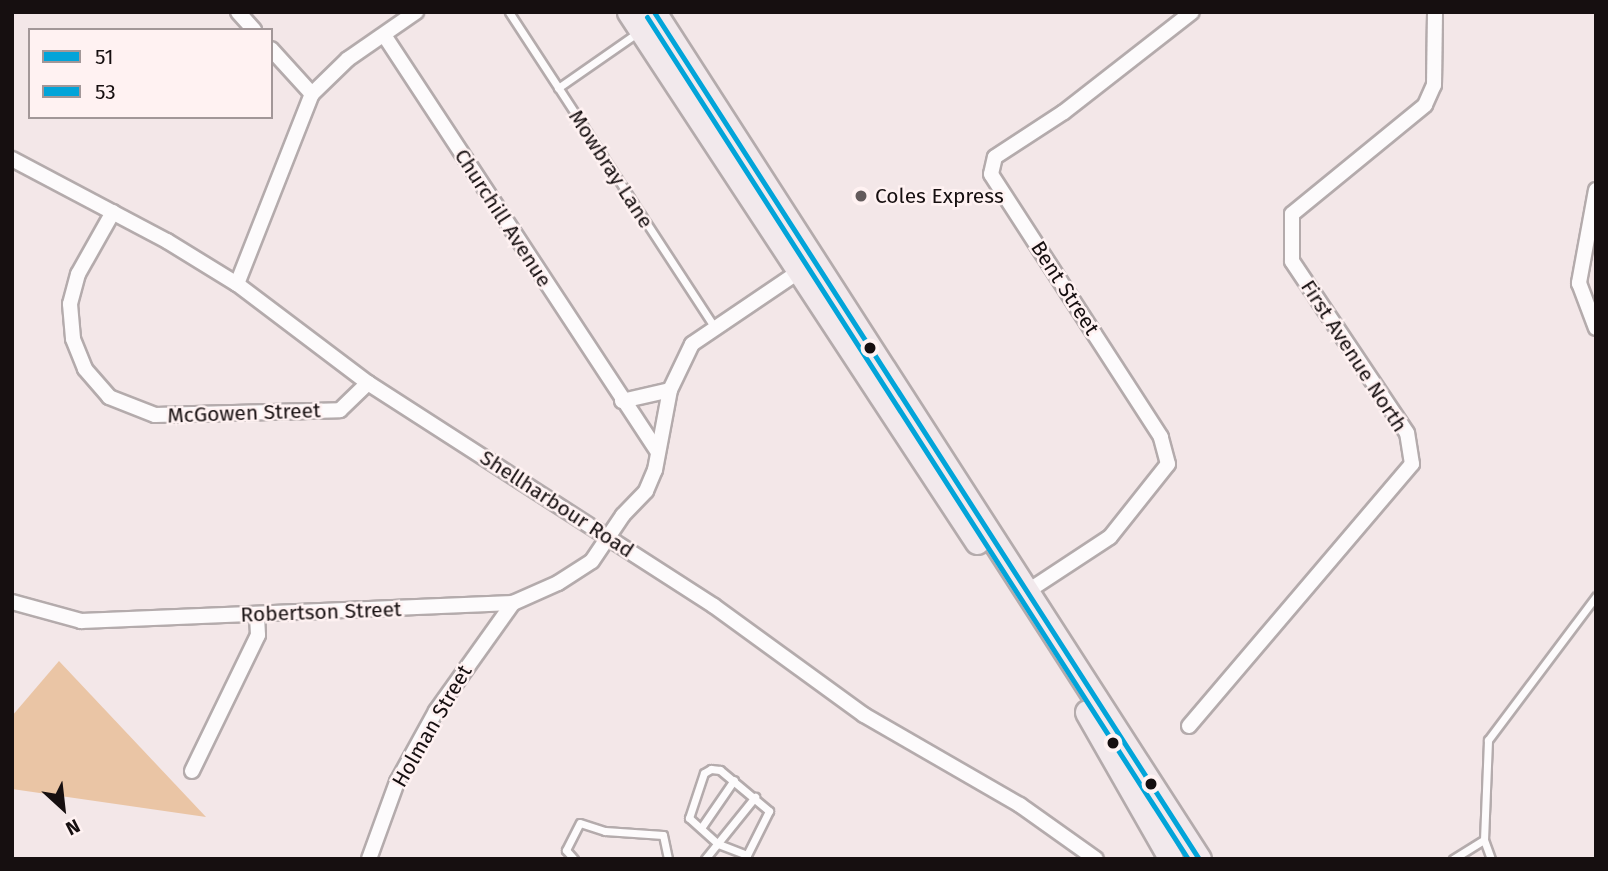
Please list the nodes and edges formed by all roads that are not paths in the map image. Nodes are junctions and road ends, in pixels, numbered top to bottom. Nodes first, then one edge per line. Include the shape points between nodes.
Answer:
1 (238, 12) edge
2 (416, 12) edge
3 (509, 12) edge
4 (1192, 12) edge
5 (1435, 12) edge
6 (638, 23) edge
7 (252, 28) edge
8 (384, 34) junction
9 (273, 51) edge
10 (558, 88) junction
11 (312, 94) junction
12 (12, 159) edge
13 (1596, 190) edge
14 (113, 212) junction
15 (792, 230) junction
16 (797, 272) junction
17 (237, 284) junction
18 (714, 326) junction
19 (1596, 328) edge
20 (368, 383) junction
21 (670, 390) junction
22 (622, 401) junction
23 (657, 450) junction
24 (609, 537) junction
25 (1028, 590) junction
26 (1596, 596) edge
27 (12, 602) edge
28 (513, 603) junction
29 (257, 614) junction
30 (1189, 726) dead end
31 (192, 771) dead end
32 (734, 780) junction
33 (755, 797) junction
34 (701, 828) junction
35 (1484, 840) junction
36 (718, 844) junction
37 (1088, 856) edge
38 (369, 859) edge
39 (574, 859) edge
40 (668, 859) edge
41 (705, 859) edge
42 (1171, 859) edge
43 (1199, 859) edge
44 (1453, 859) edge
45 (1491, 859) edge

1 - 7 street
2 - 8 street
3 - 10 lane, Mowbray Lane
4 - 25 street, Bent Street via 1063,112 995,157 991,174 1161,437 1168,464 1110,537
5 - 30 street, First Avenue North via 1434,85 1425,105 1292,214 1292,261 1407,433 1412,464
6 - 10 lane
6 - 15 main road
6 - 16 main road
8 - 11 street via 348,59
8 - 22 street, Churchill Avenue
9 - 11 street
10 - 18 lane, Mowbray Lane
11 - 17 street
12 - 14 street, Shellharbour Road
13 - 19 street via 1579,283
14 - 17 street, Shellharbour Road
14 - 20 street, McGowen Street via 78,274 70,304 73,339 85,369 109,397 155,415 340,410
15 - 16 street via 799,255
15 - 25 main road
16 - 18 street, Robertson Street
16 - 42 main road via 1013,595 1094,723
17 - 20 street, Shellharbour Road
18 - 21 street, Robertson Street via 692,344
20 - 24 street, Shellharbour Road
21 - 22 street
21 - 23 street, Robertson Street
22 - 23 street, Churchill Avenue
23 - 24 street, Robertson Street via 646,491
24 - 28 street, Robertson Street via 592,561
24 - 37 street, Shellharbour Road via 855,708 1010,799
25 - 43 main road
26 - 35 lane via 1488,740
27 - 29 street, Robertson Street via 81,621
28 - 29 street, Robertson Street
28 - 38 street, Holman Street via 436,711 397,782
29 - 31 street via 258,635
32 - 33 lane
32 - 34 lane
32 - 34 lane via 720,770 704,773 689,818
33 - 36 lane
33 - 36 lane via 765,804 770,817 747,855
34 - 36 lane
35 - 44 lane
35 - 45 lane
36 - 41 lane
39 - 40 lane via 566,850 580,822 605,831 663,835

